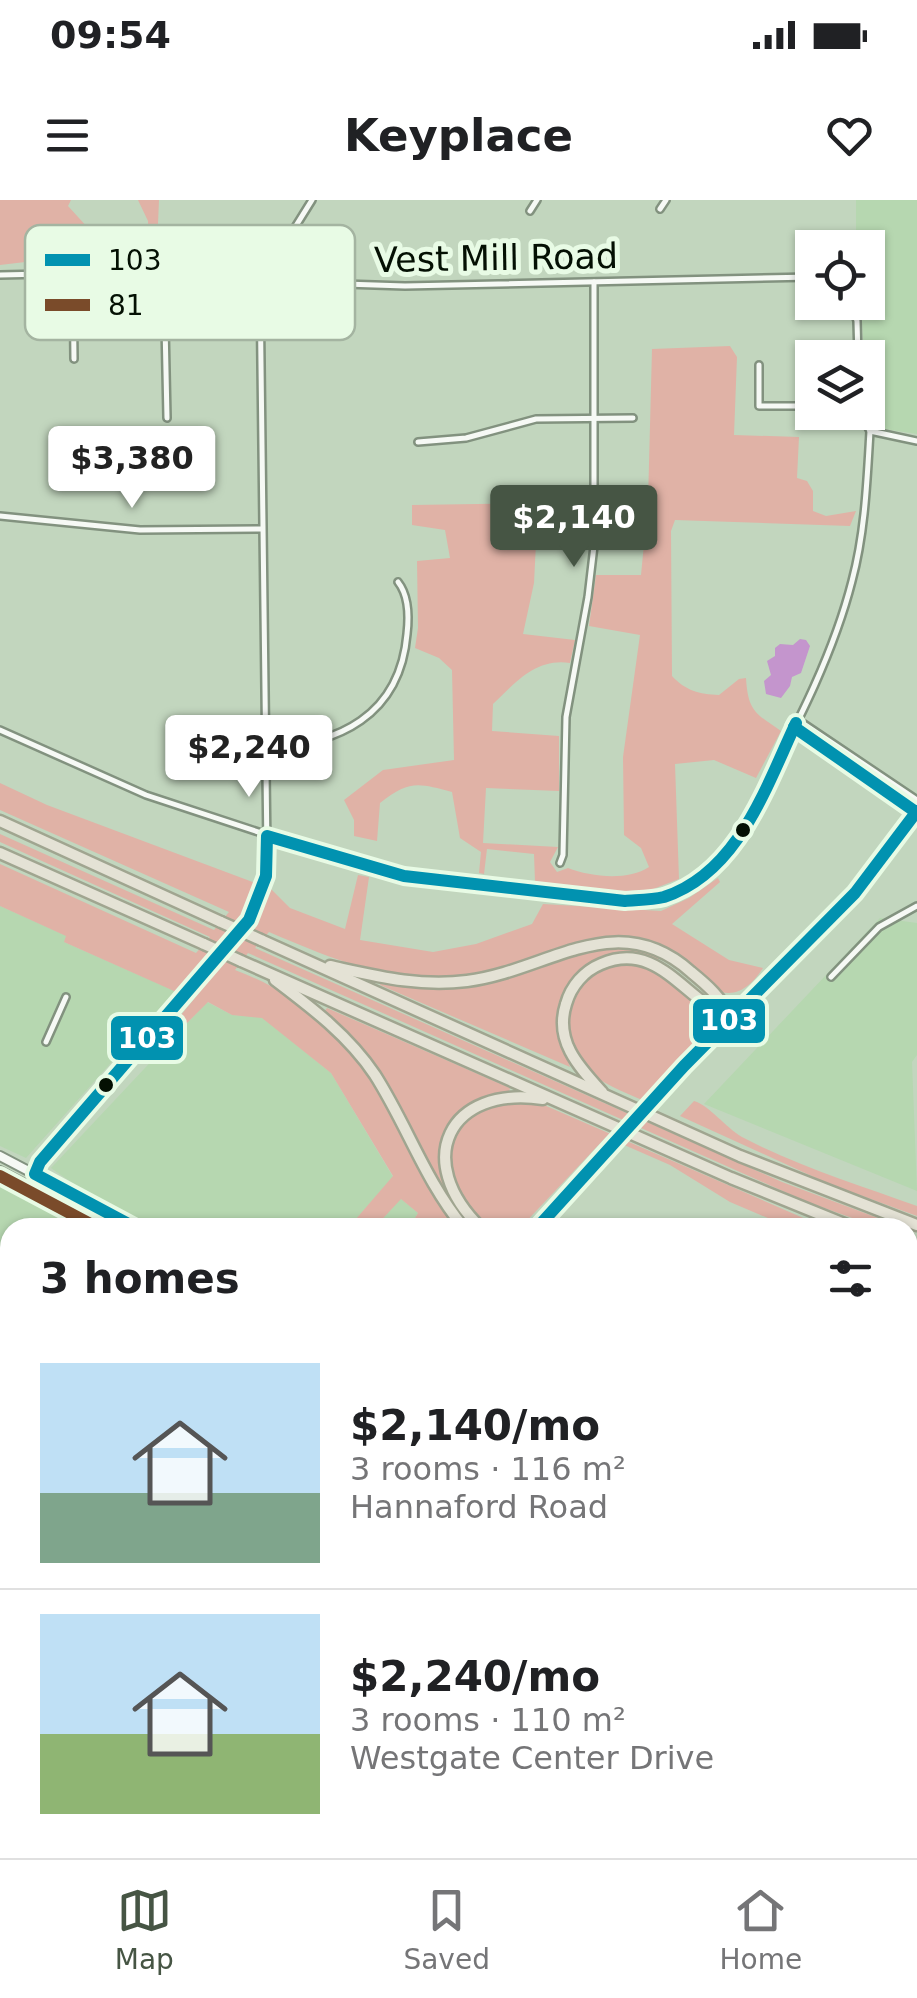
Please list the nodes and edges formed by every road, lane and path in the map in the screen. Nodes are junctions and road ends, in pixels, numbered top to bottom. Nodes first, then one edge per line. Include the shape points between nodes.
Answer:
1 (310, 200) edge
2 (536, 200) edge
3 (666, 200) edge
4 (660, 208) dead end
5 (530, 211) dead end
6 (295, 225) edge
7 (795, 277) edge
8 (594, 282) junction
9 (355, 285) edge
10 (74, 340) edge
11 (165, 340) edge
12 (260, 340) edge
13 (74, 359) dead end
14 (759, 365) dead end
15 (795, 406) edge
16 (594, 417) junction
17 (166, 418) dead end
18 (633, 418) dead end
19 (870, 431) joint
20 (917, 441) edge
21 (418, 442) dead end
22 (0, 516) edge
23 (262, 530) junction
24 (398, 582) dead end
25 (796, 723) junction
26 (0, 730) edge
27 (265, 748) junction
28 (917, 800) edge
29 (917, 812) edge
30 (0, 821) edge
31 (267, 836) junction
32 (0, 853) edge
33 (560, 863) dead end
34 (917, 906) edge
35 (309, 961) junction
36 (262, 970) junction
37 (831, 977) dead end
38 (66, 996) dead end
39 (731, 1018) junction
40 (46, 1042) dead end
41 (606, 1096) junction
42 (556, 1100) junction
43 (0, 1156) edge
44 (0, 1171) edge
45 (35, 1174) junction
46 (31, 1187) junction
47 (89, 1218) edge
48 (118, 1218) edge
49 (456, 1218) edge
50 (472, 1218) edge
51 (545, 1218) edge
52 (829, 1218) edge
53 (898, 1218) edge

1 - 6 street
2 - 5 street
3 - 4 street
7 - 8 street, Vest Mill Road
8 - 9 street, Vest Mill Road
8 - 16 street
10 - 13 street
11 - 17 street
12 - 23 street
14 - 15 street via 759,406
16 - 18 street
16 - 21 street via 536,420
16 - 33 street via 594,546 566,717
19 - 20 street
19 - 25 street via 852,583
22 - 23 street via 140,530
23 - 27 street
24 - 27 street via 406,600 407,638 381,702 330,739
25 - 28 street
25 - 29 street
25 - 31 street via 730,852 699,882 664,898 625,902 435,881
26 - 31 street via 146,795
27 - 31 street
29 - 39 main road via 858,893
30 - 35 highway, bridge
31 - 45 street via 264,886 249,920
32 - 36 highway, bridge
34 - 37 street via 878,927
35 - 39 highway via 438,983 496,976 592,944 630,941 676,960 724,1003
35 - 41 highway
36 - 42 highway
36 - 49 highway via 333,1026 366,1064
38 - 40 street
39 - 41 highway via 649,962 616,960 591,970 567,1001 564,1038 574,1061
39 - 51 main road, bridge
41 - 53 highway
42 - 50 highway via 488,1100 455,1126 445,1151 446,1175
42 - 52 highway
43 - 45 main road
44 - 46 main road
45 - 46 street
45 - 48 main road
46 - 47 main road

